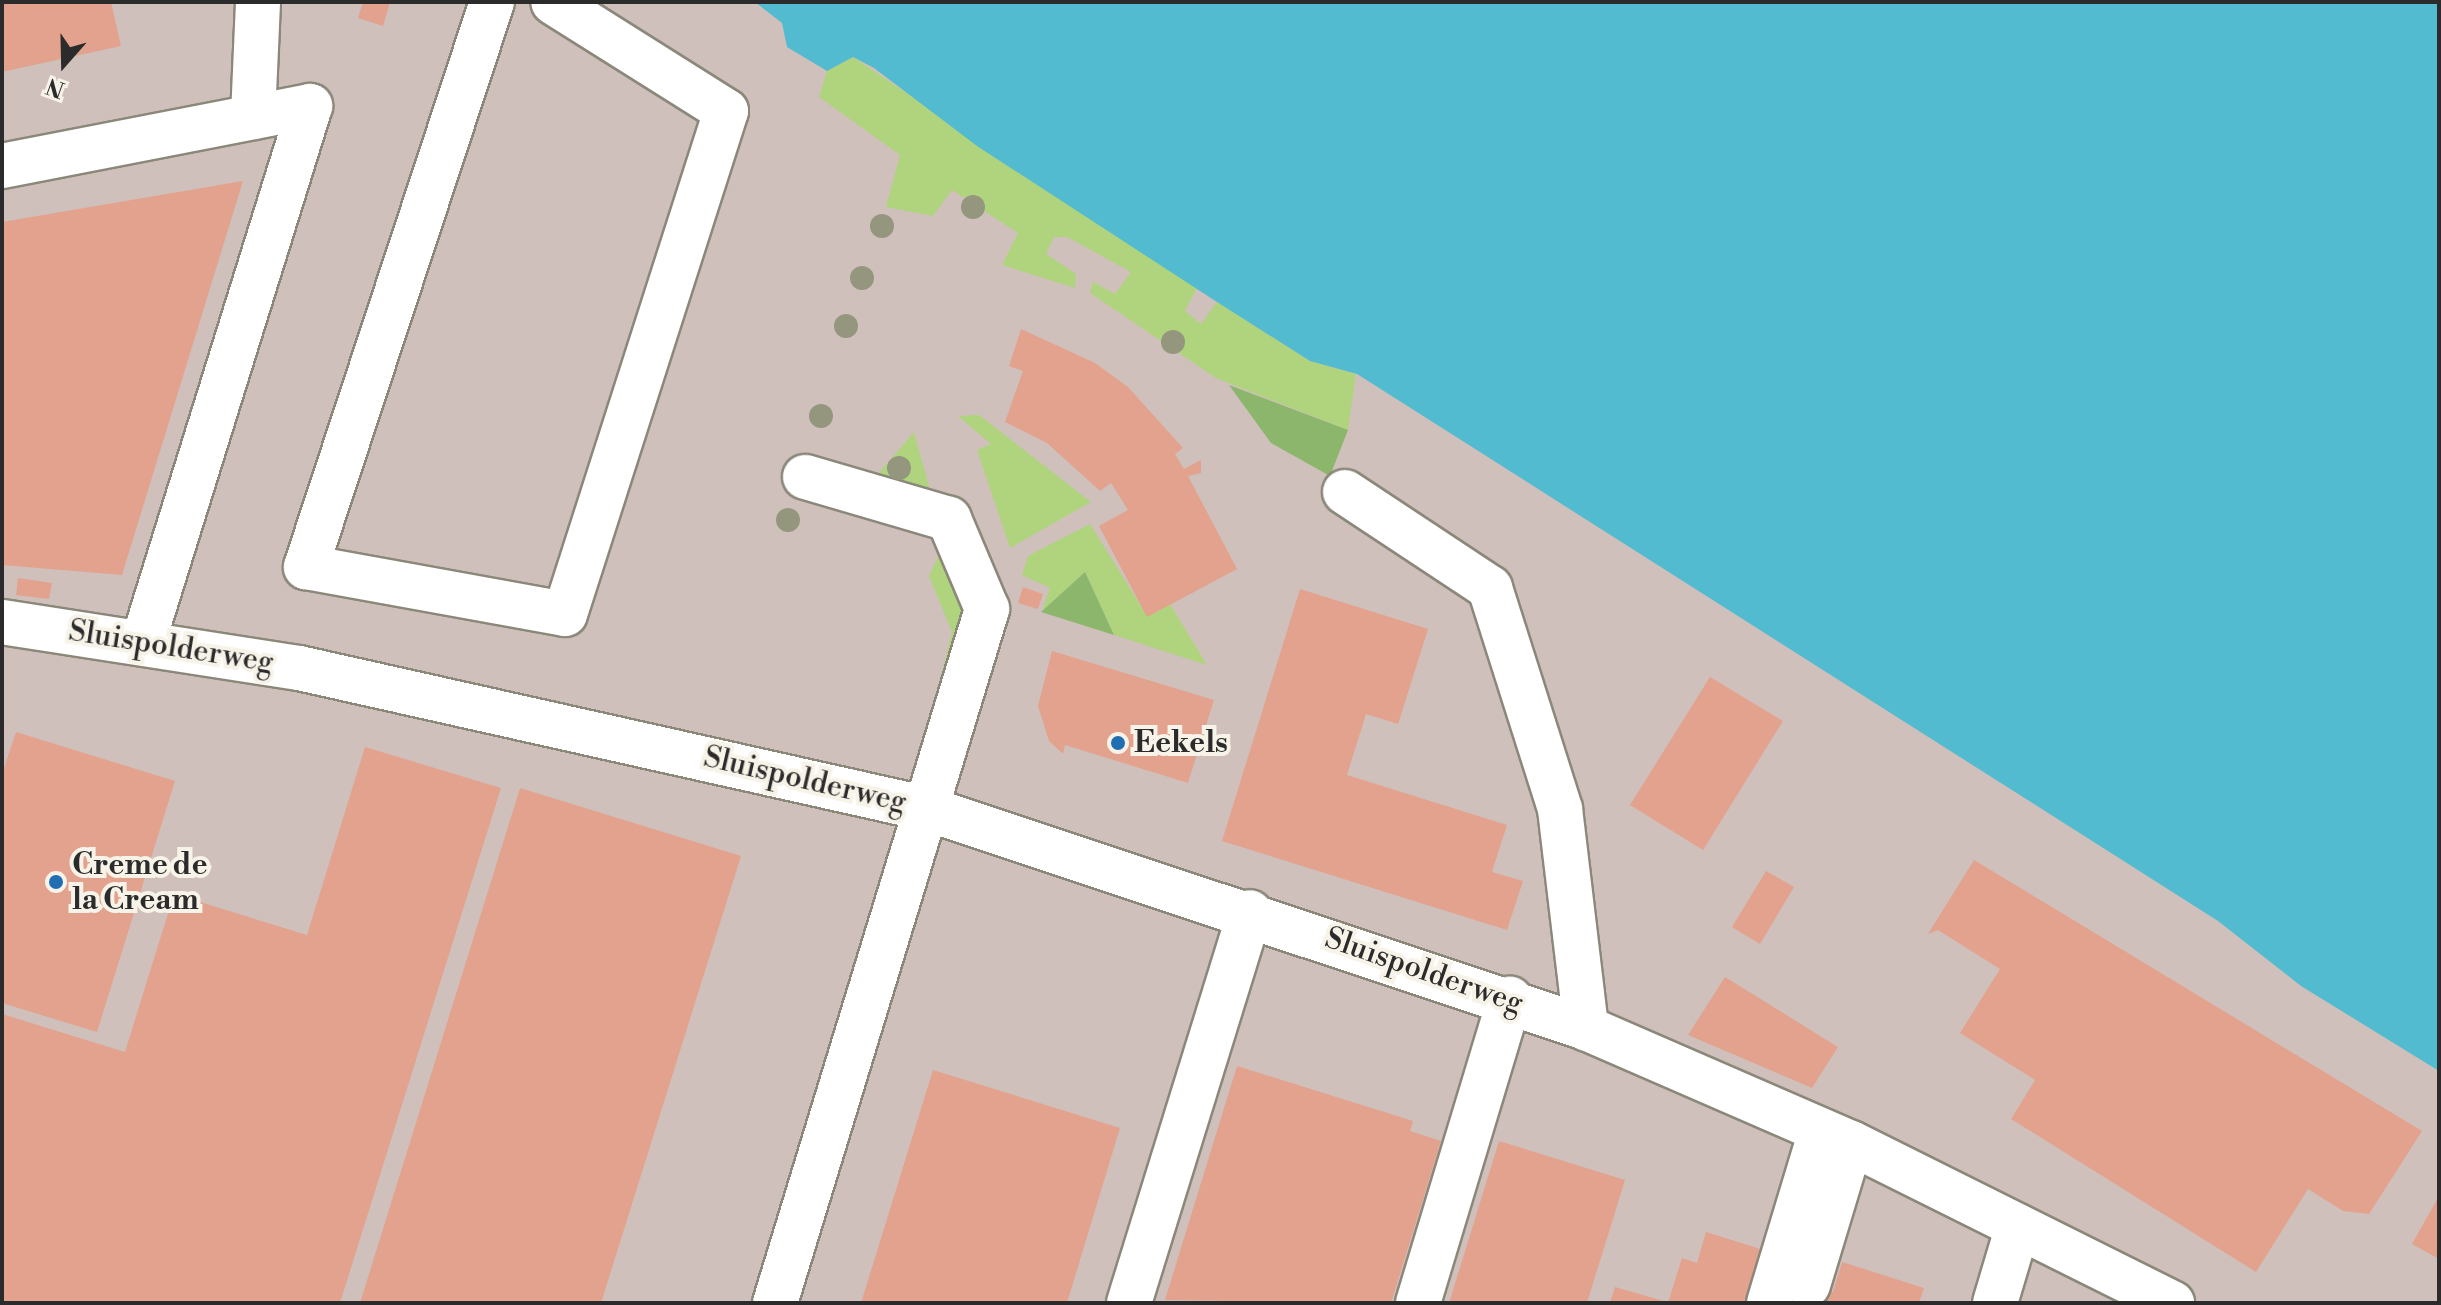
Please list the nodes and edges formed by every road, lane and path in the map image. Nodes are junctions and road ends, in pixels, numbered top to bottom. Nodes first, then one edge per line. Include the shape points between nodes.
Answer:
1 (258, 2) edge
2 (492, 2) edge
3 (553, 2) edge
4 (253, 117) junction
5 (2, 166) edge
6 (805, 477) dead end
7 (1345, 492) dead end
8 (2, 622) edge
9 (144, 639) junction
10 (928, 809) junction
11 (1250, 912) junction
12 (1510, 999) junction
13 (1586, 1028) junction
14 (1836, 1137) junction
15 (2018, 1226) junction
16 (1808, 1285) dead end
17 (775, 1303) edge
18 (1129, 1303) edge
19 (1418, 1303) edge
20 (1769, 1303) edge
21 (1995, 1303) edge
22 (2172, 1303) edge

1 - 4 street
2 - 3 street via 306,567 565,614 726,111
4 - 5 street
4 - 9 street via 310,106
6 - 10 street via 949,519 987,609
7 - 13 street via 1490,588 1560,809
8 - 9 street, Sluispolderweg
9 - 10 street, Sluispolderweg via 536,716
10 - 11 street, Sluispolderweg
10 - 17 street
11 - 12 street, Sluispolderweg
11 - 18 street
12 - 13 street, Sluispolderweg
12 - 19 street
13 - 14 street, Sluispolderweg
14 - 15 street, Sluispolderweg
14 - 16 street
14 - 20 street
15 - 21 street
15 - 22 street, Sluispolderweg

